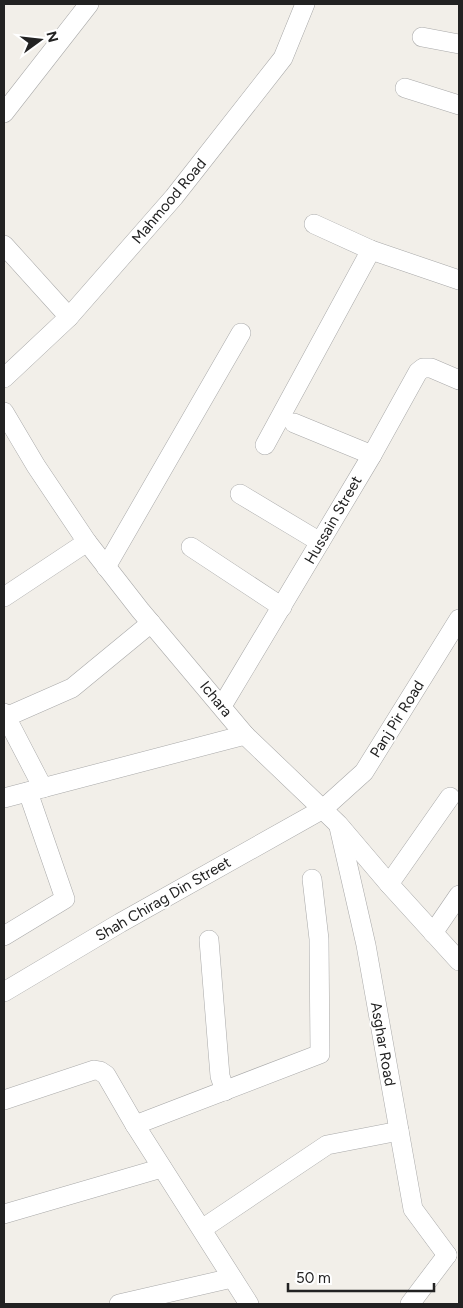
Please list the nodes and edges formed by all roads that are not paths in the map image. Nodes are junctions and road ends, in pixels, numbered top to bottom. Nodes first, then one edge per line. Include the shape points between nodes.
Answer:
1 (89, 4) edge
2 (306, 4) edge
3 (422, 37) dead end
4 (459, 44) edge
5 (405, 88) dead end
6 (459, 105) edge
7 (4, 113) edge
8 (314, 224) dead end
9 (4, 245) edge
10 (371, 250) junction
11 (459, 280) edge
12 (68, 317) junction
13 (241, 333) dead end
14 (4, 378) edge
15 (459, 380) edge
16 (4, 412) edge
17 (294, 423) dead end
18 (265, 445) dead end
19 (372, 454) junction
20 (240, 494) dead end
21 (87, 542) junction
22 (320, 542) junction
23 (191, 546) dead end
24 (106, 567) junction
25 (4, 597) edge
26 (282, 607) junction
27 (459, 619) edge
28 (152, 623) junction
29 (222, 706) junction
30 (5, 715) edge
31 (245, 735) junction
32 (35, 790) junction
33 (450, 797) dead end
34 (4, 798) edge
35 (323, 809) junction
36 (338, 824) junction
37 (312, 879) dead end
38 (389, 884) junction
39 (459, 895) edge
40 (433, 933) junction
41 (4, 936) edge
42 (209, 940) dead end
43 (459, 961) edge
44 (4, 992) edge
45 (226, 1091) junction
46 (4, 1100) edge
47 (136, 1126) junction
48 (399, 1131) junction
49 (162, 1168) junction
50 (4, 1214) edge
51 (202, 1229) junction
52 (453, 1256) edge
53 (232, 1278) junction
54 (119, 1304) edge
55 (249, 1304) edge
56 (410, 1304) edge

1 - 7 street
2 - 12 street, Mahmood Road via 283,58 174,198
3 - 4 street
5 - 6 street
8 - 10 street
9 - 12 street
10 - 11 street
10 - 18 street
12 - 14 street, Mahmood Road
13 - 24 street
15 - 19 street, Hussain Street via 431,368 418,372
16 - 21 street, Ichara
17 - 19 street
19 - 22 street, Hussain Street
20 - 22 street
21 - 24 street, Ichara
21 - 25 street
22 - 26 street, Hussain Street
23 - 26 street
24 - 28 street, Ichara
26 - 29 street, Hussain Street
27 - 35 street, Panj Pir Road via 364,772
28 - 29 street, Ichara
28 - 30 street via 72,688
29 - 31 street, Ichara
30 - 32 street
31 - 32 street
31 - 35 street, Ichara
32 - 34 street
32 - 41 street via 65,899
33 - 38 street
35 - 36 street, Ichara
35 - 44 street, Shah Chirag Din Street
36 - 38 street, Ichara
36 - 48 street, Asghar Road via 366,945
37 - 45 street via 319,939 320,1054
38 - 40 street, Ichara
39 - 40 street
40 - 43 street, Ichara
42 - 45 street via 220,1076
45 - 47 street
46 - 47 street via 100,1070
47 - 49 street
48 - 51 street via 327,1145
48 - 52 street, Asghar Road via 413,1209
49 - 50 street
49 - 51 street
51 - 53 street
52 - 56 street
53 - 54 street
53 - 55 street

